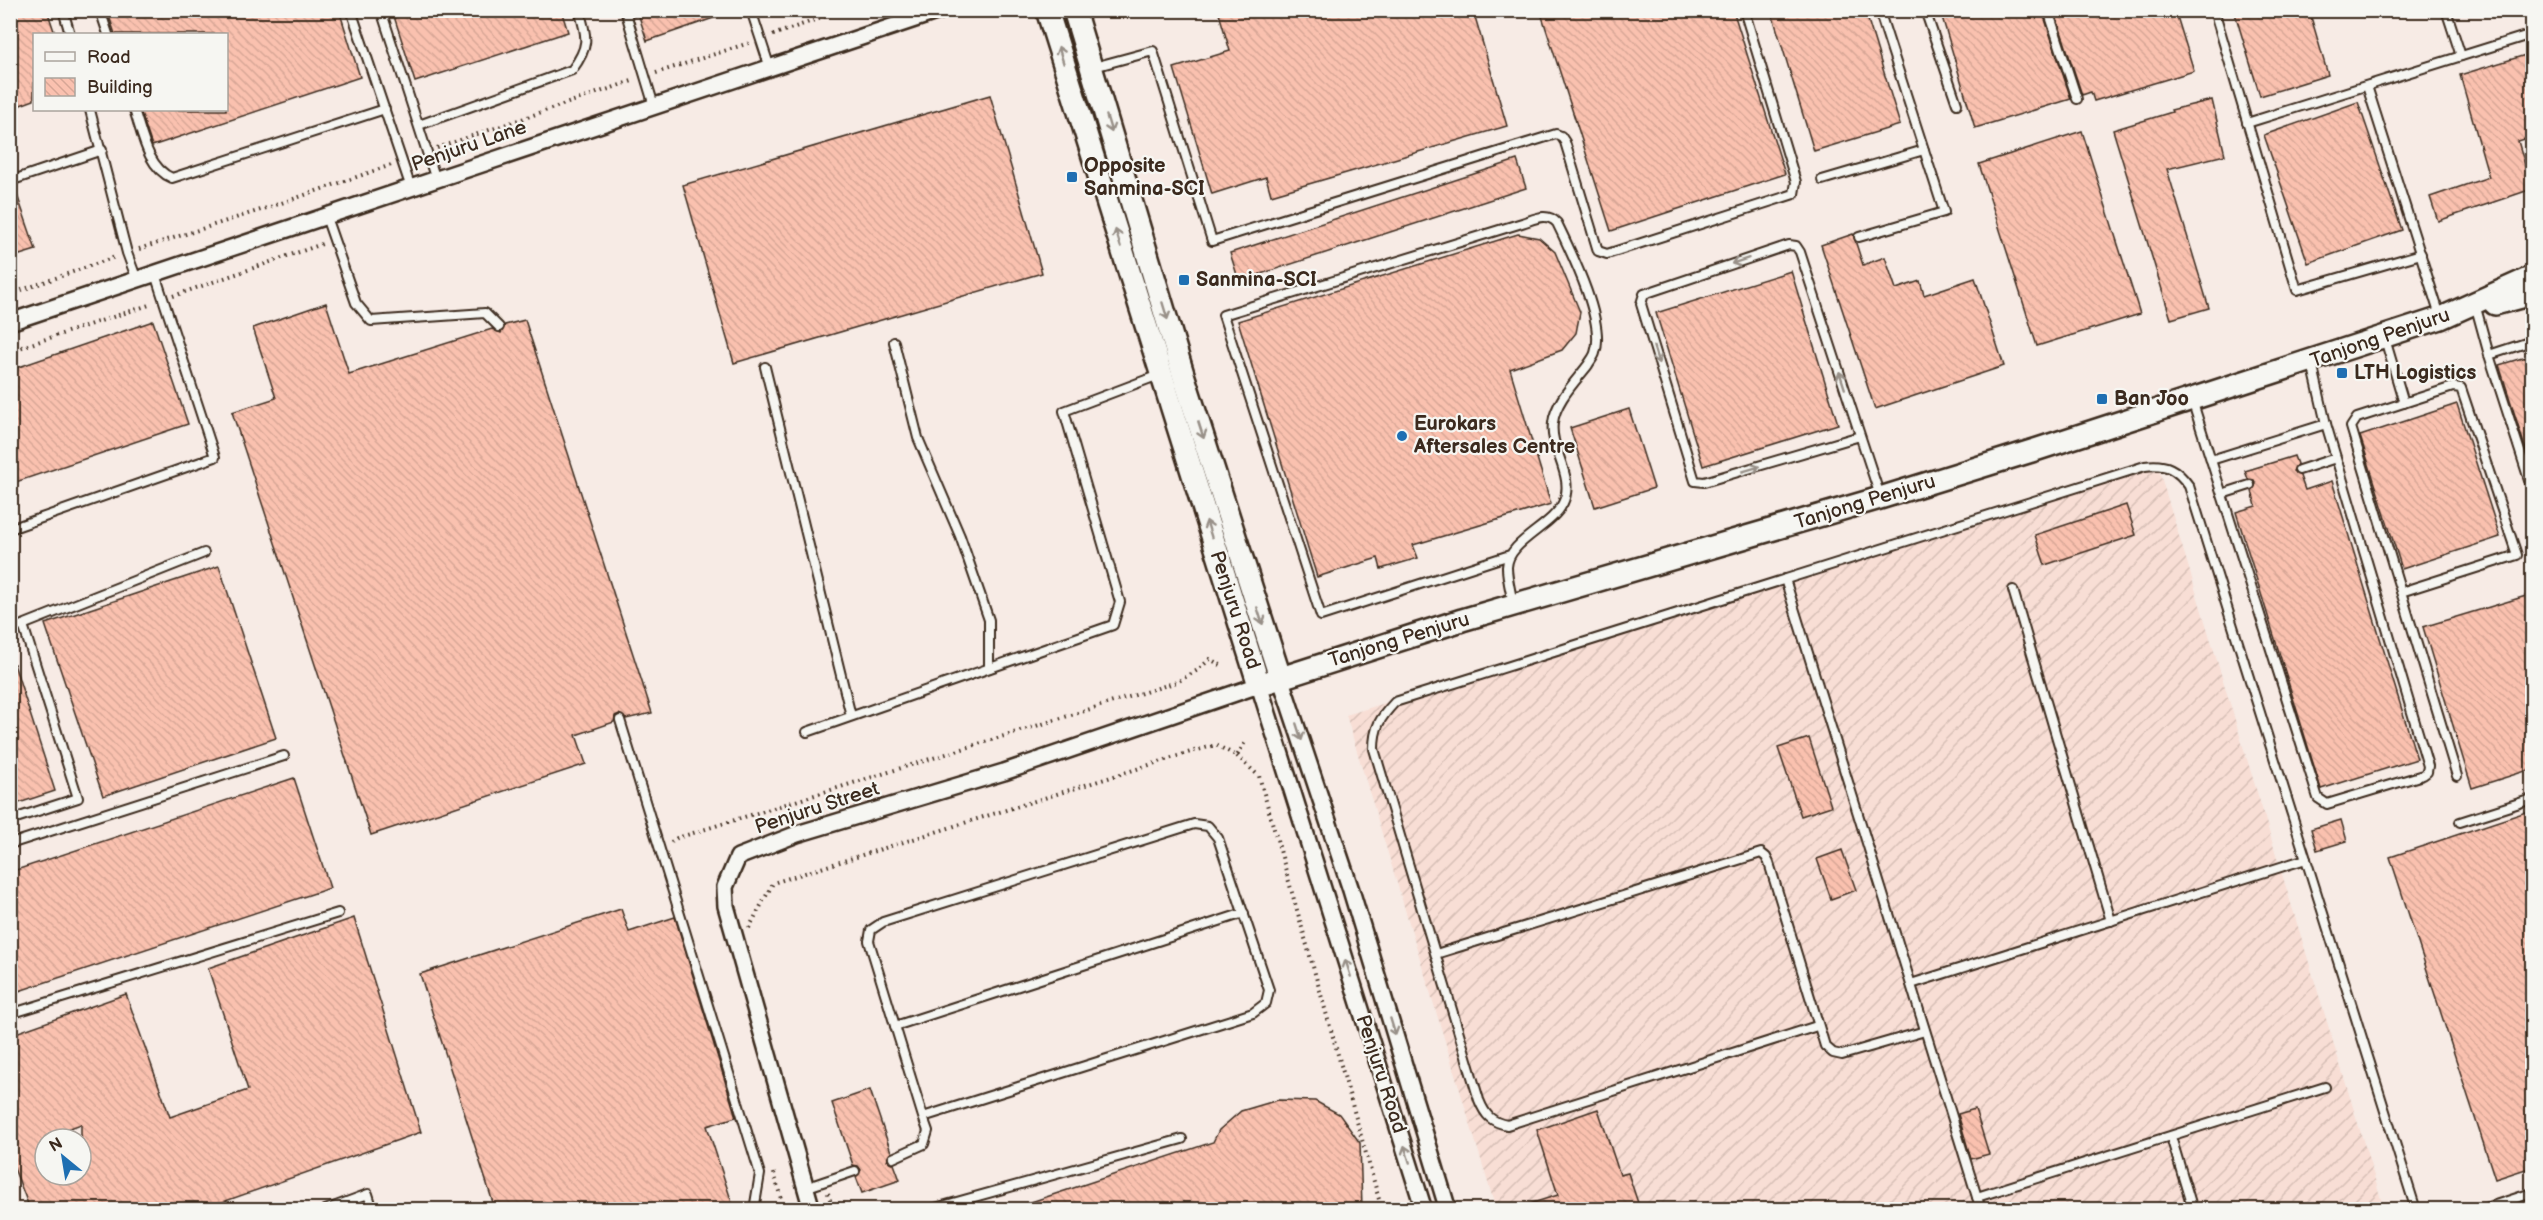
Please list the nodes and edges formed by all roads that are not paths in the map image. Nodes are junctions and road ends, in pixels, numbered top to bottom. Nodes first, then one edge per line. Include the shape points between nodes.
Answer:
1 (63, 10) edge
2 (100, 10) edge
3 (351, 10) edge
4 (381, 10) edge
5 (579, 10) edge
6 (625, 10) edge
7 (752, 10) edge
8 (942, 10) edge
9 (1047, 10) edge
10 (1074, 10) edge
11 (1743, 10) edge
12 (1879, 10) edge
13 (1925, 10) edge
14 (2048, 10) edge
15 (2214, 10) edge
16 (2446, 10) edge
17 (70, 33) edge
18 (108, 33) edge
19 (2532, 34) edge
20 (2460, 56) junction
21 (770, 68) junction
22 (1092, 68) junction
23 (2367, 86) junction
24 (2077, 99) dead end
25 (1957, 104) dead end
26 (654, 106) junction
27 (385, 109) junction
28 (90, 111) edge
29 (134, 111) edge
30 (2247, 123) junction
31 (420, 125) junction
32 (102, 150) junction
33 (1924, 150) junction
34 (436, 180) junction
35 (1822, 180) dead end
36 (10, 181) edge
37 (411, 188) junction
38 (326, 217) junction
39 (1859, 237) dead end
40 (2421, 254) junction
41 (155, 274) junction
42 (2532, 277) edge
43 (137, 280) junction
44 (2532, 294) edge
45 (2473, 306) junction
46 (2441, 318) junction
47 (10, 322) edge
48 (499, 327) dead end
49 (2384, 338) junction
50 (2532, 341) edge
51 (894, 342) dead end
52 (2489, 355) junction
53 (2311, 361) junction
54 (765, 367) dead end
55 (1160, 374) junction
56 (2192, 399) junction
57 (2404, 403) junction
58 (2326, 424) junction
59 (1860, 436) junction
60 (2336, 458) junction
61 (2211, 460) junction
62 (2299, 470) dead end
63 (2250, 485) dead end
64 (2532, 489) edge
65 (2222, 494) junction
66 (1880, 498) junction
67 (10, 529) edge
68 (204, 553) dead end
69 (1510, 555) junction
70 (1785, 579) junction
71 (2013, 590) dead end
72 (2401, 592) junction
73 (1513, 605) junction
74 (23, 625) junction
75 (10, 630) edge
76 (989, 668) junction
77 (1280, 677) junction
78 (1258, 685) junction
79 (851, 716) junction
80 (620, 720) dead end
81 (807, 732) dead end
82 (284, 756) dead end
83 (2457, 776) dead end
84 (2532, 799) edge
85 (10, 820) edge
86 (2460, 822) dead end
87 (10, 844) edge
88 (2306, 859) junction
89 (338, 913) dead end
90 (1244, 913) junction
91 (2111, 921) junction
92 (1436, 954) junction
93 (1911, 984) junction
94 (10, 1014) edge
95 (895, 1026) junction
96 (1818, 1026) junction
97 (1925, 1031) junction
98 (2325, 1087) dead end
99 (923, 1117) junction
100 (2171, 1137) junction
101 (1182, 1138) dead end
102 (892, 1158) dead end
103 (855, 1171) dead end
104 (805, 1188) junction
105 (2532, 1193) edge
106 (1977, 1197) junction
107 (325, 1209) edge
108 (373, 1209) edge
109 (754, 1209) edge
110 (812, 1209) edge
111 (928, 1209) edge
112 (1424, 1209) edge
113 (1448, 1209) edge
114 (1981, 1209) edge
115 (2193, 1209) edge
116 (2416, 1209) edge
117 (2480, 1209) edge

1 - 17 lane
2 - 18 lane
3 - 27 lane
4 - 31 lane
5 - 31 lane via 585,28 584,53 572,70
6 - 26 lane
7 - 21 lane
8 - 21 street, Penjuru Lane
55 -> 9 main road, Penjuru Road
10 - 22 main road, Penjuru Road
11 - 22 lane via 1797,189 1794,194 1607,254 1598,251 1565,142 1556,134 1212,241 1153,51
12 - 33 lane
13 - 25 lane
14 - 24 lane
15 - 30 lane
16 - 20 lane
19 - 20 lane
20 - 23 lane
21 - 26 street, Penjuru Lane
22 -> 77 main road, Penjuru Road via 1183,374
23 - 30 lane
23 - 40 lane
26 - 34 street, Penjuru Lane
27 - 29 lane via 171,178 162,174 152,160
27 - 37 lane
28 - 32 lane
30 - 40 lane via 2297,290
31 - 34 lane
32 - 36 lane
32 - 43 lane
33 - 35 lane
33 - 39 lane via 1944,212
34 - 37 street, Penjuru Lane
37 - 38 street, Penjuru Lane
38 - 41 street, Penjuru Lane
38 - 48 lane via 356,303 371,321 485,312
40 - 46 lane
41 - 43 street, Penjuru Lane
41 - 67 lane via 215,457
42 - 45 main road, Tanjong Penjuru
43 - 47 street, Penjuru Lane
44 - 45 main road, Tanjong Penjuru
45 - 46 main road, Tanjong Penjuru
45 - 52 lane
46 - 49 main road, Tanjong Penjuru
49 - 53 main road, Tanjong Penjuru
49 - 57 lane
50 - 52 lane
51 - 76 lane via 918,438 960,536 989,620
52 - 64 lane
53 - 56 main road, Tanjong Penjuru
53 - 58 lane
54 - 79 lane
55 - 76 lane via 1064,411 1120,602 1113,625
78 -> 55 main road, Penjuru Road
56 - 61 lane
56 - 66 main road, Tanjong Penjuru
57 - 72 lane via 2357,418 2351,428
57 - 72 lane via 2453,387 2463,390 2517,555
58 - 60 lane
58 - 61 lane
59 -> 59 lane via 1796,246 1789,245 1644,294 1641,304 1695,481 1704,483
59 - 66 lane
60 - 62 lane
60 - 65 lane via 2428,766 2423,775 2327,804 2321,801
61 - 65 lane
63 - 65 lane
66 - 73 main road, Tanjong Penjuru
68 - 74 lane
69 - 69 lane via 1553,518 1563,504 1565,478 1552,425 1555,410 1595,354 1590,300 1552,218 1522,223 1223,315 1321,616
69 - 73 lane via 1507,567
70 - 88 lane via 2145,466 2168,466 2189,486
70 - 92 lane via 1395,702 1389,708 1374,732 1374,749
70 - 93 lane
71 - 91 lane
72 - 83 lane
73 - 77 main road, Tanjong Penjuru
74 - 75 lane
74 - 85 lane via 78,798
76 - 79 lane
77 - 78 main road, Tanjong Penjuru
77 -> 113 street, Penjuru Road via 1351,890
78 - 104 street, Penjuru Street via 1004,772 797,834 738,857 725,887 726,906
112 -> 78 street, Penjuru Road
79 - 81 lane
80 - 109 lane via 760,1174
82 - 87 lane
84 - 86 lane
88 - 91 lane
88 - 116 lane
89 - 94 lane
90 - 95 lane
90 - 95 lane via 1218,838 1208,826 1194,824 883,922 870,930 869,941
90 - 99 lane via 1269,990 1266,1003 1253,1013
91 - 93 lane
92 - 96 lane via 1484,1112 1497,1123 1507,1125
92 - 96 lane via 1761,853 1769,863
93 - 97 lane
95 - 99 lane
96 - 97 lane via 1825,1046 1842,1055
97 - 106 lane
98 - 100 lane
99 - 102 lane via 928,1131 924,1144
100 - 106 lane
100 - 115 lane
101 - 111 lane
103 - 104 lane
104 - 110 street, Penjuru Street
105 - 117 lane
106 - 114 lane
107 - 108 lane via 368,1194

